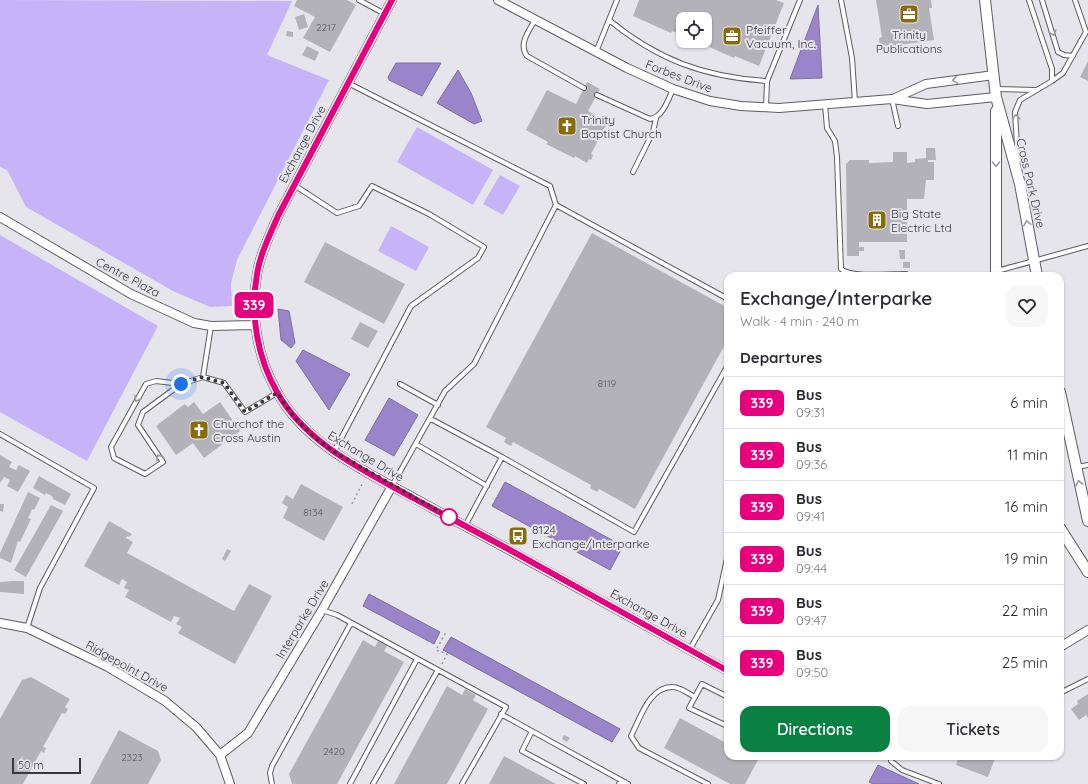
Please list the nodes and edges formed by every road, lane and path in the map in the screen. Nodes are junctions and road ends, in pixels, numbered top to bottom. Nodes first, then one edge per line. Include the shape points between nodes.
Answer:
1 (359, 0) edge
2 (392, 0) edge
3 (498, 0) edge
4 (617, 0) edge
5 (800, 0) edge
6 (841, 0) edge
7 (985, 0) edge
8 (1029, 0) edge
9 (1042, 0) edge
10 (1076, 0) edge
11 (385, 14) junction
12 (535, 20) junction
13 (609, 20) junction
14 (596, 52) junction
15 (1073, 56) junction
16 (994, 75) junction
17 (767, 81) junction
18 (1052, 81) junction
19 (348, 83) junction
20 (584, 88) dead end
21 (673, 89) junction
22 (1036, 90) junction
23 (996, 93) junction
24 (597, 95) dead end
25 (892, 99) junction
26 (855, 102) junction
27 (825, 105) junction
28 (766, 108) junction
29 (656, 118) junction
30 (898, 126) dead end
31 (633, 172) dead end
32 (1020, 184) junction
33 (294, 185) junction
34 (556, 205) junction
35 (0, 217) edge
36 (1088, 246) edge
37 (1034, 262) junction
38 (845, 272) edge
39 (996, 272) edge
40 (999, 272) edge
41 (1036, 272) edge
42 (724, 297) edge
43 (254, 325) junction
44 (211, 326) junction
45 (724, 372) edge
46 (202, 377) junction
47 (181, 384) junction
48 (400, 384) dead end
49 (277, 393) junction
50 (438, 404) junction
51 (1064, 412) edge
52 (431, 419) junction
53 (0, 434) edge
54 (416, 444) junction
55 (334, 452) junction
56 (502, 457) junction
57 (1088, 465) edge
58 (1075, 467) junction
59 (362, 484) dead end
60 (392, 486) junction
61 (487, 486) junction
62 (352, 504) dead end
63 (1088, 520) edge
64 (465, 526) junction
65 (1064, 534) edge
66 (724, 572) edge
67 (1088, 572) edge
68 (322, 610) junction
69 (0, 623) edge
70 (351, 623) junction
71 (27, 628) junction
72 (1088, 630) edge
73 (446, 632) dead end
74 (1064, 645) edge
75 (690, 650) junction
76 (417, 658) junction
77 (724, 669) edge
78 (438, 670) junction
79 (1088, 679) edge
80 (1064, 691) edge
81 (724, 695) edge
82 (695, 697) junction
83 (501, 714) junction
84 (724, 725) edge
85 (532, 731) junction
86 (220, 754) junction
87 (891, 760) edge
88 (627, 783) edge
89 (230, 784) edge
90 (272, 784) edge
91 (350, 784) edge
92 (373, 784) edge
93 (462, 784) edge
94 (584, 784) edge
95 (620, 784) edge
96 (708, 784) edge
97 (939, 784) edge

1 - 11 lane
2 - 11 street, Exchange Drive
3 - 12 street, Forbes Drive
4 - 13 lane
5 - 17 lane
6 - 26 lane via 852,58
7 - 16 street, Cross Park Drive
8 - 18 lane via 1052,68
9 -> 15 lane via 1058,52
10 - 15 lane via 1086,32
11 - 19 street, Exchange Drive
12 - 14 street, Forbes Drive
12 - 20 lane via 523,43 524,52
13 - 14 lane
13 - 17 lane via 642,44 689,67 711,74
14 - 21 street, Forbes Drive
15 - 18 lane via 1063,73
16 - 23 street, Cross Park Drive
16 -> 25 street, Forbes Drive via 926,84
17 - 28 lane
18 - 22 lane
19 - 33 street, Exchange Drive
19 - 34 lane via 550,186
21 - 28 street, Forbes Drive via 710,101
21 - 29 lane
22 - 23 lane
32 -> 22 lane via 1015,112 1020,100
23 - 25 street, Forbes Drive via 927,104
23 - 32 street, Cross Park Drive
23 -> 39 street, Cross Park Drive
24 - 29 lane via 645,118
25 - 26 street, Forbes Drive
25 - 30 lane
26 - 27 street, Forbes Drive
27 - 28 street, Forbes Drive
27 - 38 lane via 827,128 835,141 837,157 841,269
29 - 31 lane via 653,132
37 -> 32 street, Cross Park Drive
33 - 43 street, Exchange Drive via 264,247 257,273
33 - 55 lane via 337,214 359,206 372,186 429,214 484,247 478,258 411,306
34 - 42 lane
34 - 50 lane via 474,364 445,391
35 - 44 street, Centre Plaza via 132,294 194,323
36 - 37 lane
37 - 40 lane
37 - 41 street, Cross Park Drive
43 - 44 street, Centre Plaza
43 - 49 street, Exchange Drive via 268,375
44 - 46 lane
45 - 56 lane via 634,532
46 - 47 lane
46 - 49 lane via 224,383 245,412
47 -> 47 lane via 156,381 146,384 111,447 114,458 144,474 163,462 138,425 142,412
48 - 50 lane
49 - 55 street, Exchange Drive via 294,417
50 - 52 lane
51 - 58 street
52 - 54 lane
52 - 56 lane
53 - 71 lane via 94,488 40,588
54 - 60 lane
54 - 61 lane
55 - 60 street, Exchange Drive
56 - 61 lane
57 - 58 lane
63 -> 58 street
59 - 62 path
60 - 64 street, Exchange Drive
60 - 68 street, Interparke Drive
61 - 64 lane
64 - 75 street, Exchange Drive
65 - 67 street
66 - 75 lane via 718,600
68 - 70 lane
68 - 86 street, Interparke Drive via 248,733
69 - 71 street, Ridgepoint Drive
70 - 76 lane
70 - 90 lane via 272,766
71 - 86 street, Ridgepoint Drive via 108,667 165,701 196,727
72 - 74 street
73 - 78 path via 436,650 447,654
75 - 77 street, Exchange Drive
76 - 78 lane
76 - 91 lane
78 - 83 lane via 506,707
78 - 92 lane
79 - 80 lane
81 - 82 lane via 702,684
82 - 84 lane via 689,708
82 - 96 lane via 674,687 660,689 649,700 631,736 639,748
83 - 85 lane
83 - 93 lane
85 - 88 lane
85 - 94 lane via 522,751
86 - 89 street, Ridgepoint Drive
87 - 97 lane via 902,770
88 - 95 lane

